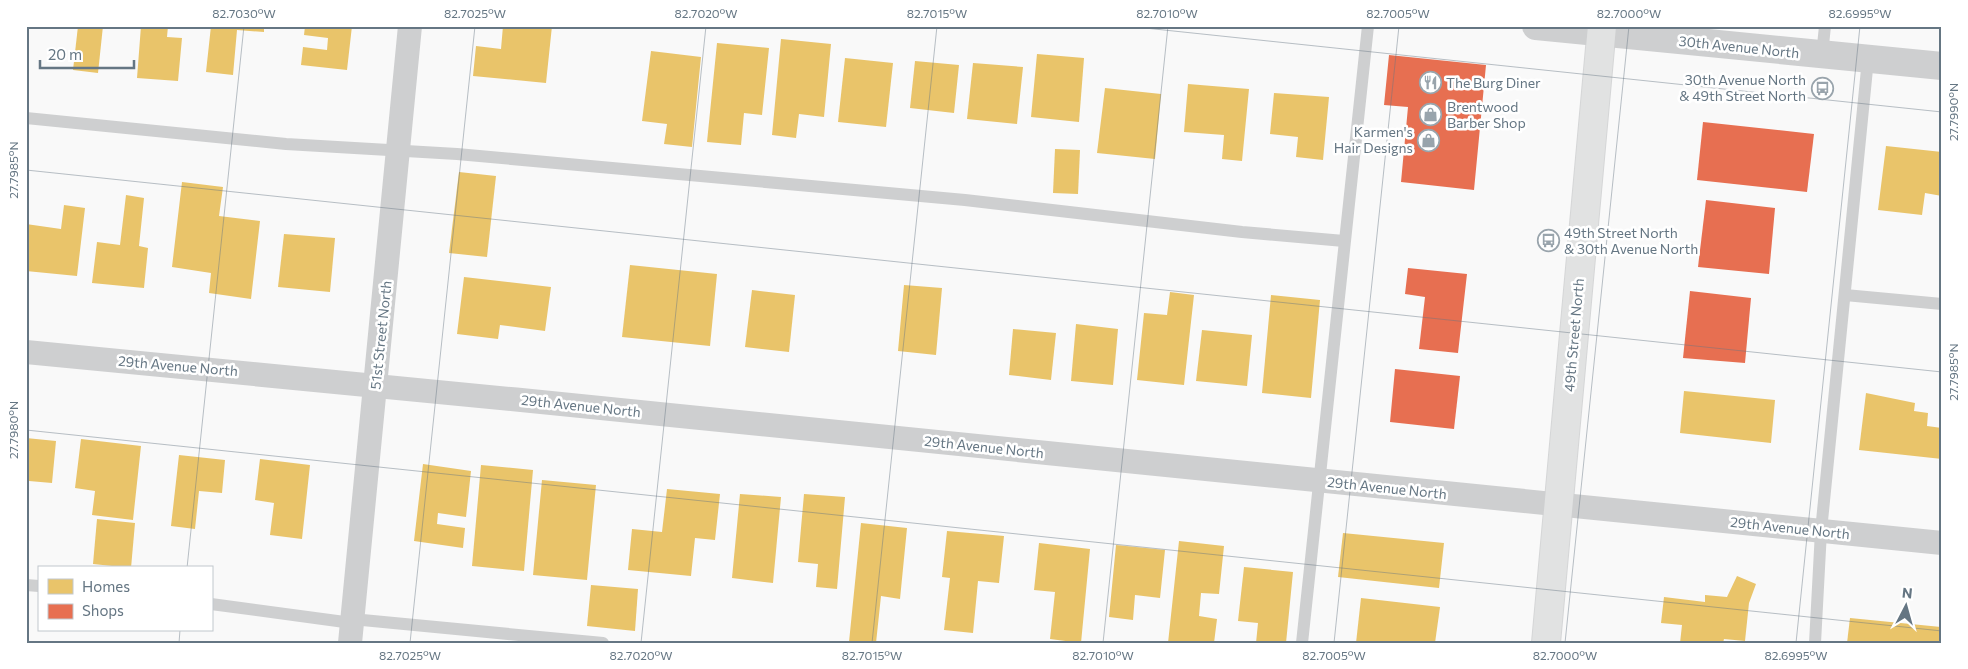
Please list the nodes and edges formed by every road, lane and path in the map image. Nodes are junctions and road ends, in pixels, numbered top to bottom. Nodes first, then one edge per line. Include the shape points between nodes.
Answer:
1 (410, 26) edge
2 (1368, 26) edge
3 (1536, 26) edge
4 (1825, 26) edge
5 (1601, 30) edge
6 (1822, 55) junction
7 (1868, 59) junction
8 (1942, 66) edge
9 (26, 118) edge
10 (399, 150) junction
11 (1344, 241) junction
12 (1845, 294) junction
13 (1942, 304) edge
14 (26, 352) edge
15 (376, 385) junction
16 (1318, 481) junction
17 (1559, 506) junction
18 (1821, 532) junction
19 (1942, 543) edge
20 (212, 604) edge
21 (352, 628) edge
22 (603, 643) edge
23 (1302, 643) edge
24 (1546, 643) edge
25 (1816, 643) edge

1 - 10 street, 51st Street North
2 - 11 lane
3 - 5 street, 30th Avenue North
4 - 6 lane
5 - 6 street, 30th Avenue North
5 - 17 main road, 49th Street North
6 - 7 street, 30th Avenue North
7 - 8 street, 30th Avenue North
7 - 12 lane
9 - 10 lane via 286,144
10 - 11 lane via 955,200
10 - 15 street, 51st Street North
11 - 16 lane
12 - 13 lane
12 - 18 lane
14 - 15 street, 29th Avenue North
15 - 16 street, 29th Avenue North
15 - 21 street, 51st Street North
16 - 17 street, 29th Avenue North
16 - 23 lane
17 - 18 street, 29th Avenue North
17 - 24 main road, 49th Street North
18 - 19 street, 29th Avenue North
18 - 25 lane
20 - 21 lane
21 - 22 lane

